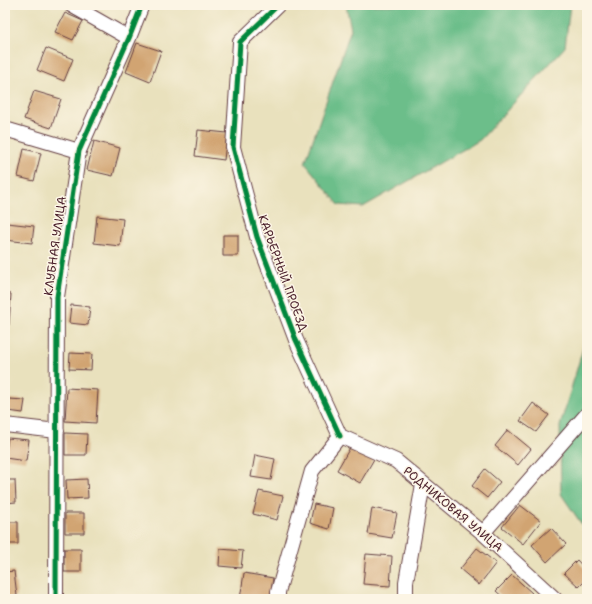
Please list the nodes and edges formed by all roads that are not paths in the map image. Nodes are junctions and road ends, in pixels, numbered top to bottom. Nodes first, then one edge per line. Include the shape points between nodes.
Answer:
1 (71, 5) edge
2 (142, 5) edge
3 (278, 5) edge
4 (129, 38) junction
5 (5, 129) edge
6 (79, 151) junction
7 (587, 414) edge
8 (5, 425) edge
9 (57, 431) junction
10 (340, 436) junction
11 (423, 484) junction
12 (483, 533) junction
13 (56, 599) edge
14 (278, 599) edge
15 (406, 599) edge
16 (555, 599) edge

1 - 4 street
2 - 4 street, КЛУБНАЯ УЛИЦА
3 - 10 street, КАРЬЕРНЫЙ ПРОЕЗД via 240,42 233,147 257,237 296,340
4 - 6 street, КЛУБНАЯ УЛИЦА
5 - 6 street
6 - 9 street, КЛУБНАЯ УЛИЦА via 58,297
7 - 12 street
8 - 9 street
9 - 13 street, КЛУБНАЯ УЛИЦА
10 - 11 street, РОДНИКОВАЯ УЛИЦА via 396,461
10 - 14 street via 312,472
11 - 12 street, РОДНИКОВАЯ УЛИЦА
11 - 15 street via 406,582
12 - 16 street, РОДНИКОВАЯ УЛИЦА

